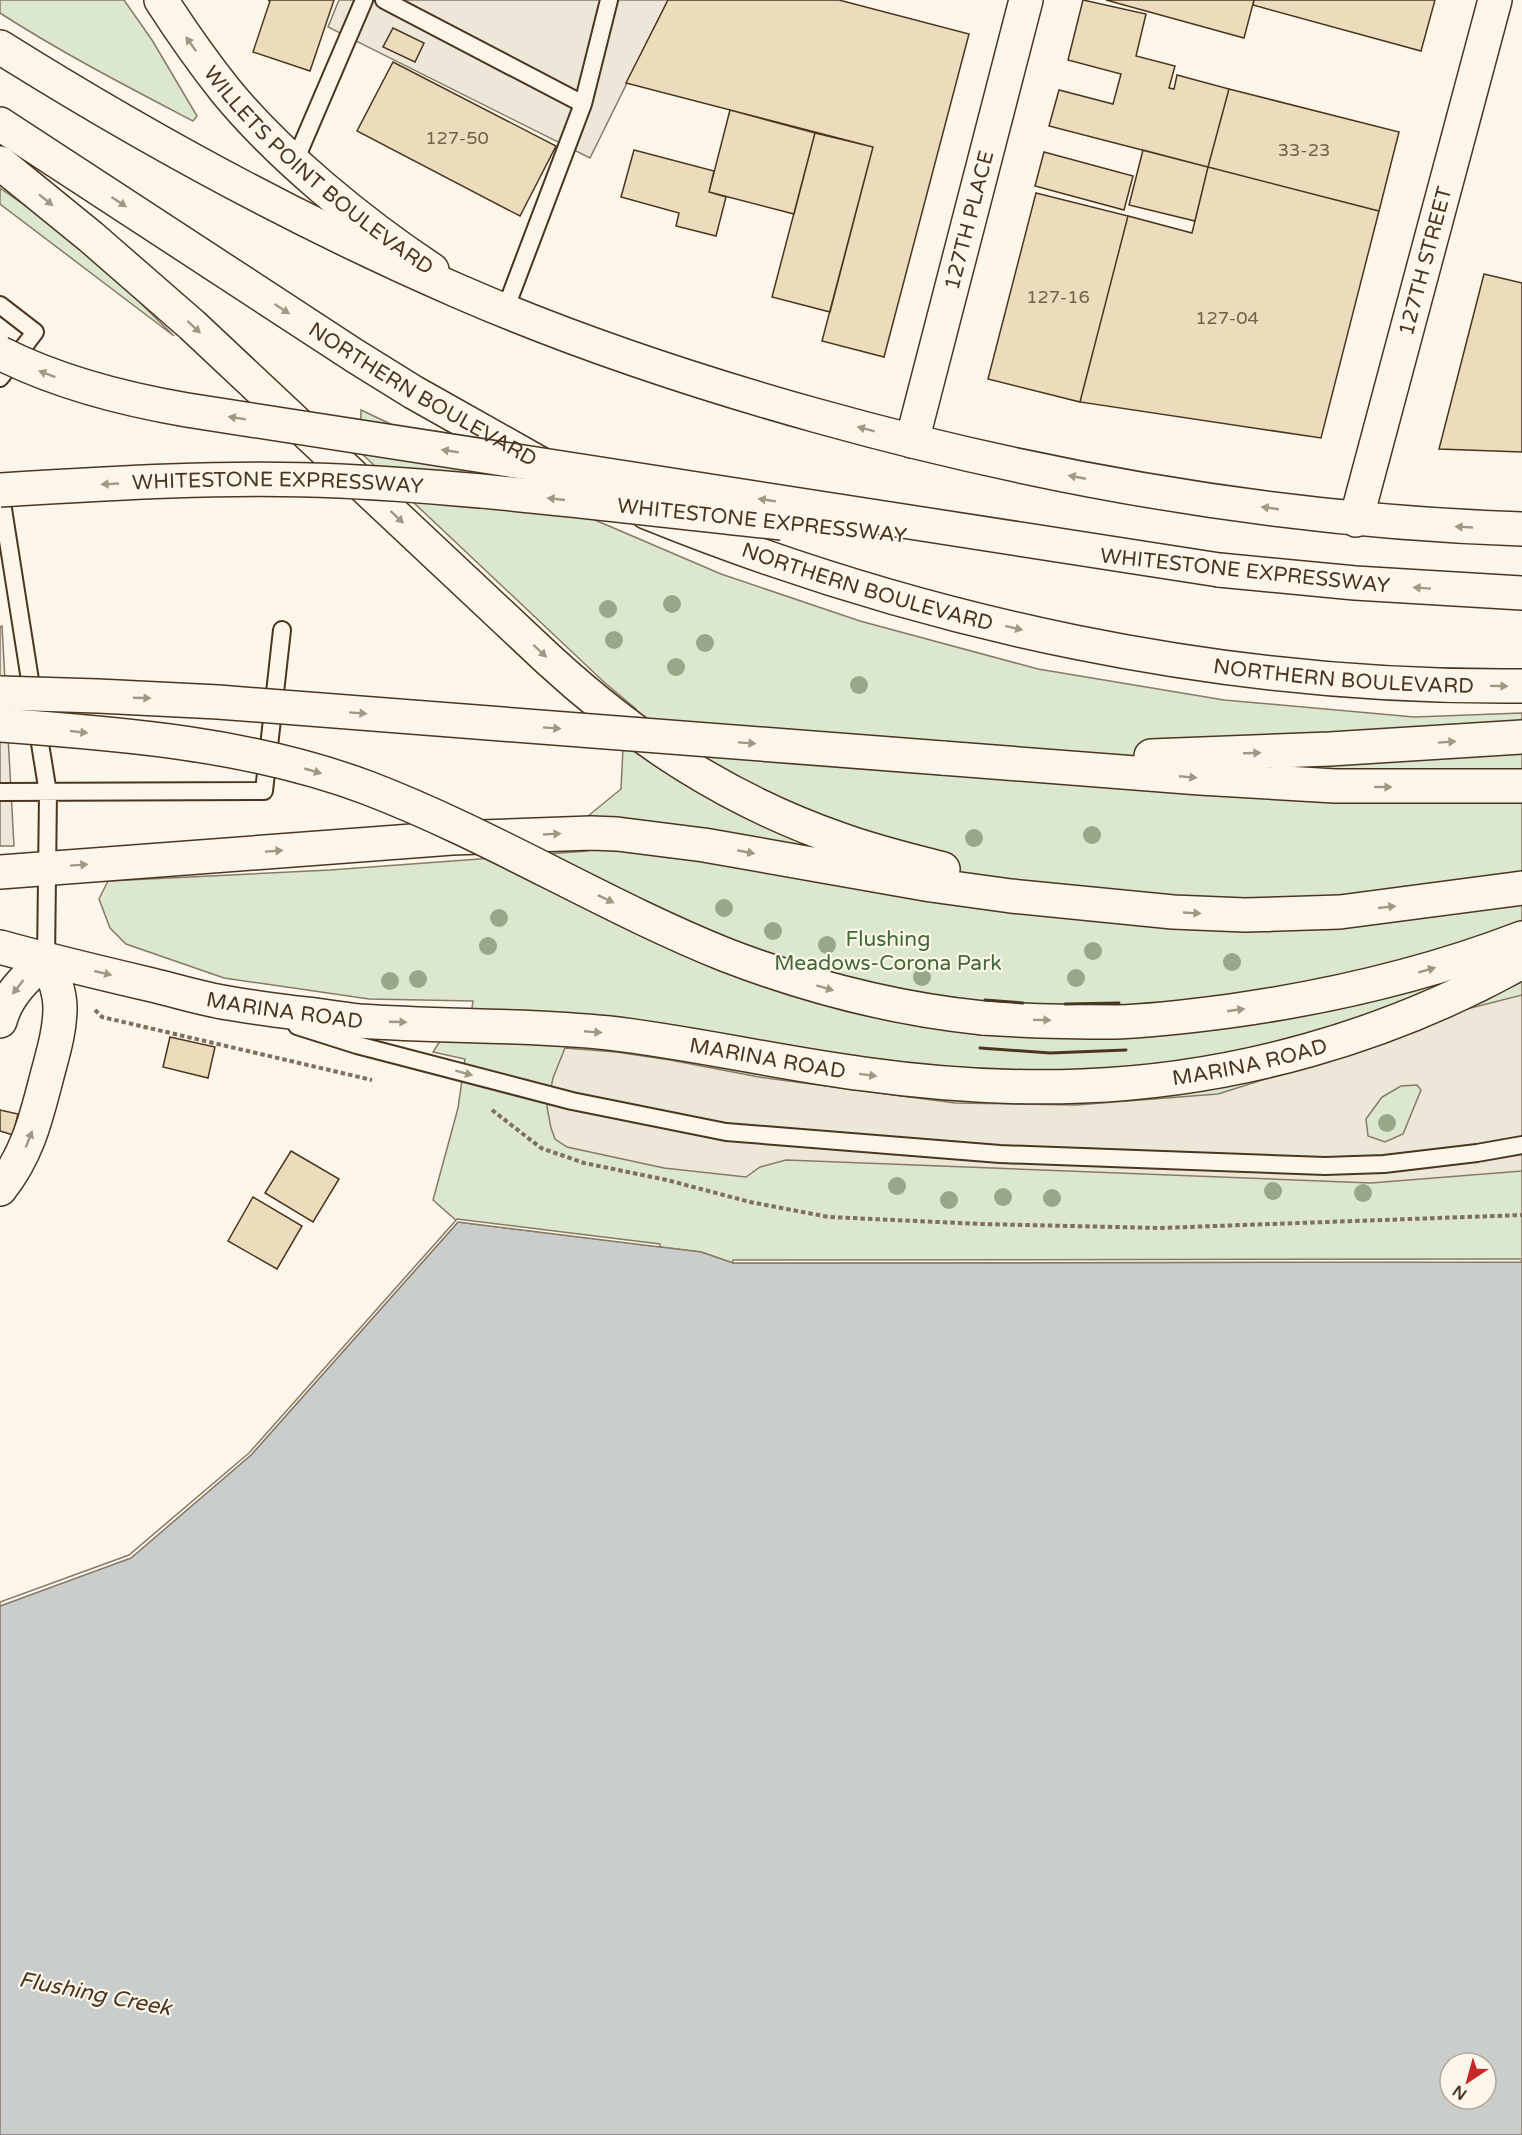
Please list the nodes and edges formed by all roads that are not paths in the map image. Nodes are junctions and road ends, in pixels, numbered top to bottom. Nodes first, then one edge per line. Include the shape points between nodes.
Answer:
1 (161, 0) edge
2 (364, 0) edge
3 (384, 0) edge
4 (609, 0) edge
5 (1026, 0) edge
6 (1495, 0) edge
7 (0, 47) edge
8 (583, 104) junction
9 (0, 124) edge
10 (295, 161) junction
11 (0, 164) edge
12 (0, 305) edge
13 (505, 310) junction
14 (0, 353) edge
15 (0, 378) edge
16 (912, 441) junction
17 (0, 490) edge
18 (1356, 520) junction
19 (1522, 529) edge
20 (1220, 570) junction
21 (1522, 593) edge
22 (282, 630) dead end
23 (1522, 686) edge
24 (0, 693) edge
25 (0, 725) edge
26 (1522, 737) edge
27 (942, 758) junction
28 (1522, 786) edge
29 (0, 792) edge
30 (48, 793) junction
31 (47, 868) junction
32 (0, 872) edge
33 (1522, 888) edge
34 (1134, 909) junction
35 (1522, 938) edge
36 (0, 947) edge
37 (46, 960) junction
38 (1522, 962) edge
39 (227, 1003) junction
40 (0, 1021) edge
41 (1522, 1145) edge
42 (0, 1189) edge

10 -> 1 main road, WILLETS POINT BOULEVARD via 227,92
2 - 10 lane
3 - 8 lane
4 - 8 lane
5 - 16 main road, 127TH PLACE
6 - 18 main road, 127TH STREET
7 - 13 main road via 163,144 280,207
8 - 13 lane
9 -> 23 main road, NORTHERN BOULEVARD via 413,392 571,479 728,545 904,600 1102,647 1300,678
10 - 13 main road, WILLETS POINT BOULEVARD via 411,256
11 -> 34 main road via 170,305 562,672 656,747 734,794 842,840 965,874
12 - 15 lane via 35,332
16 -> 13 main road via 694,379
20 -> 14 main road, bridge via 179,409 74,383
18 -> 16 main road via 1125,486
20 -> 17 main road, WHITESTONE EXPRESSWAY, bridge via 402,484 205,481
17 - 30 lane
19 -> 18 main road
21 -> 20 main road, WHITESTONE EXPRESSWAY
22 - 30 lane via 264,791
24 -> 27 main road, bridge via 207,702
25 -> 35 main road, bridge via 205,747 343,779 461,828 726,955 779,974 911,1008 983,1018 1117,1022 1169,1018 1350,990 1427,970
27 -> 26 main road via 1212,754
27 -> 28 main road via 1335,786
29 - 30 lane
30 - 31 lane
31 - 32 main road
31 -> 34 main road via 452,838 591,833 713,846 931,885
31 - 37 lane
34 -> 33 main road via 1245,915 1340,912
36 - 37 main road, MARINA ROAD
37 -> 39 main road, MARINA ROAD
37 -> 40 main road via 22,982
42 -> 37 main road via 31,1137 58,1035 60,1006
39 -> 38 main road, MARINA ROAD via 358,1021 606,1033 927,1081 1016,1087 1083,1086 1207,1073 1327,1046 1432,1006
39 -> 41 lane via 357,1045 572,1101 726,1132 1022,1155 1325,1166 1384,1164

